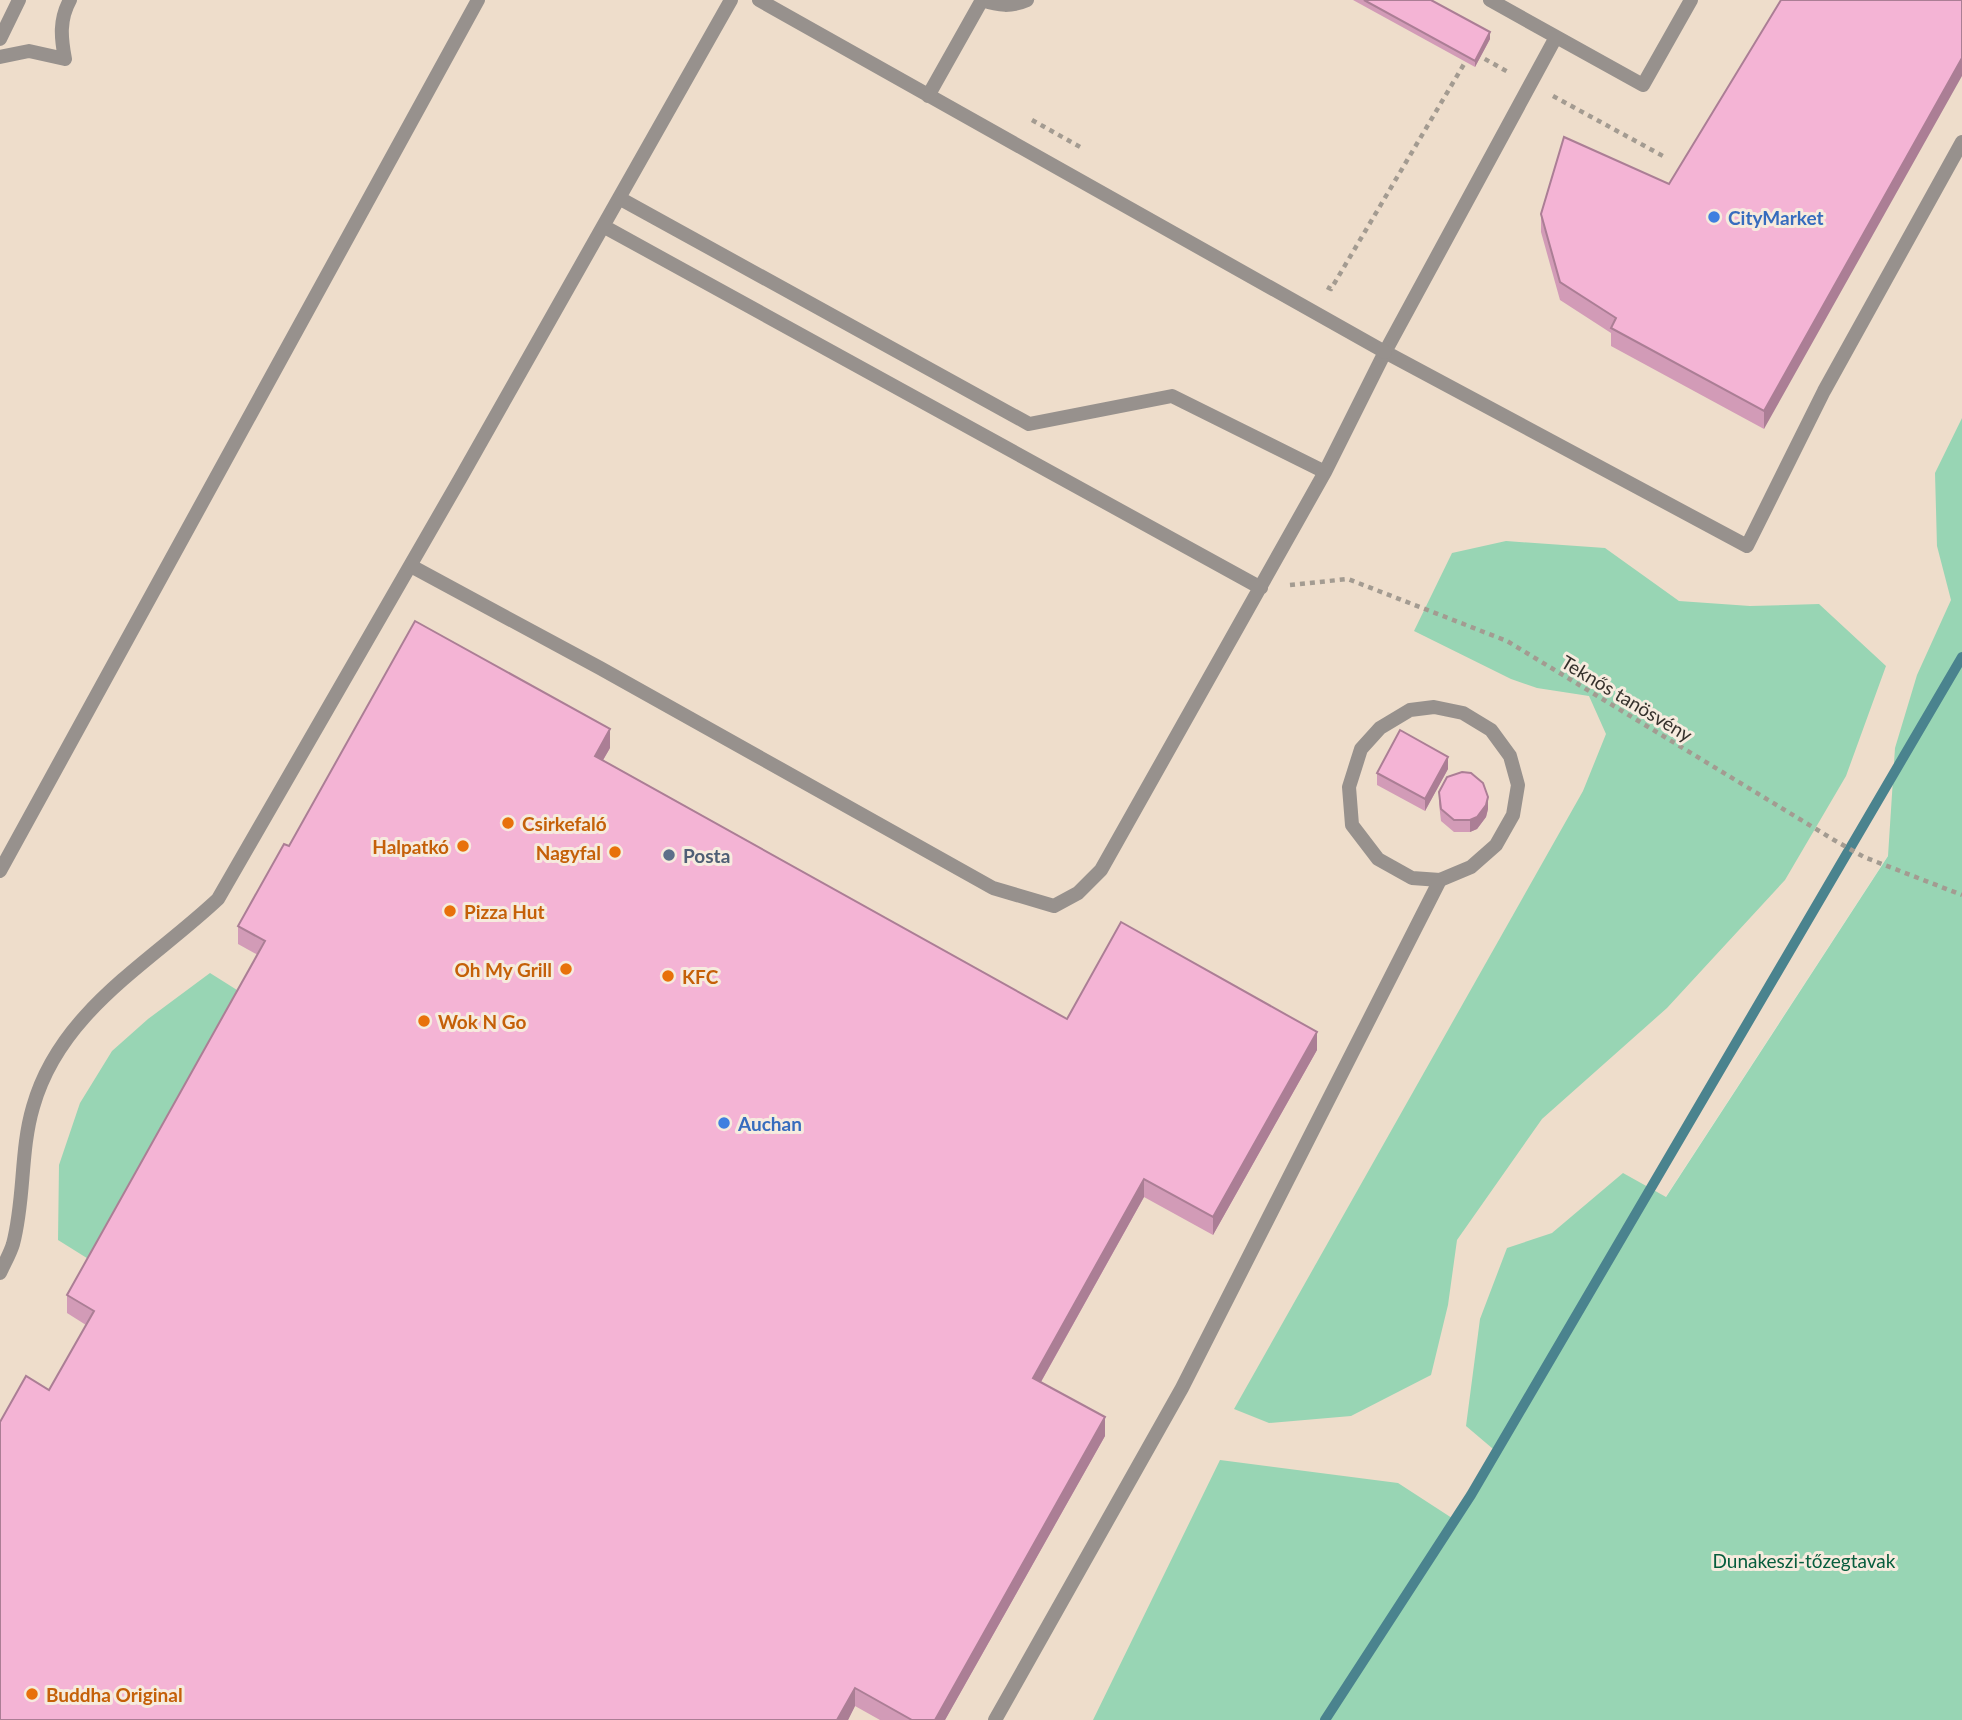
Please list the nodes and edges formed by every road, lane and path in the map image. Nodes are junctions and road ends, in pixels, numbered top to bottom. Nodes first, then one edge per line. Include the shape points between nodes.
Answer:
1 (19, 0) edge
2 (70, 0) edge
3 (478, 0) edge
4 (731, 0) edge
5 (759, 0) edge
6 (982, 0) edge
7 (1027, 0) edge
8 (1490, 0) edge
9 (1691, 0) edge
10 (1556, 37) junction
11 (0, 39) edge
12 (1471, 51) edge
13 (0, 57) edge
14 (928, 96) junction
15 (1028, 118) dead end
16 (1962, 142) edge
17 (1088, 151) dead end
18 (619, 198) junction
19 (603, 226) junction
20 (1319, 282) dead end
21 (1385, 352) junction
22 (1325, 472) junction
23 (411, 566) junction
24 (1261, 588) junction
25 (0, 871) edge
26 (1440, 880) junction
27 (1962, 895) edge
28 (0, 1273) edge
29 (995, 1720) edge

1 - 11 street
2 - 13 street via 61,32 65,59 29,51
3 - 25 street
4 - 18 street
5 - 14 street
6 - 7 street via 998,6
6 - 14 street
8 - 10 street
9 - 10 street via 1643,85
10 - 21 street
12 - 20 path via 1331,289
14 - 21 street
15 - 17 path
16 - 21 street via 1824,391 1747,545
18 - 19 street
18 - 22 street via 1029,424 1172,396
19 - 23 street
19 - 24 street
21 - 22 street
22 - 24 street
23 - 24 street via 993,888 1054,906 1078,893 1101,870
23 - 28 street via 218,899 111,989 81,1019 53,1061 33,1104 13,1244
24 - 27 path, Teknős tanösvény via 1348,579 1507,641 1864,857
26 - 26 street via 1412,878 1378,859 1352,825 1349,788 1361,749 1380,728 1410,710 1434,707 1463,713 1491,730 1510,755 1518,785 1513,815 1496,845 1471,867
26 - 29 street via 1182,1388

